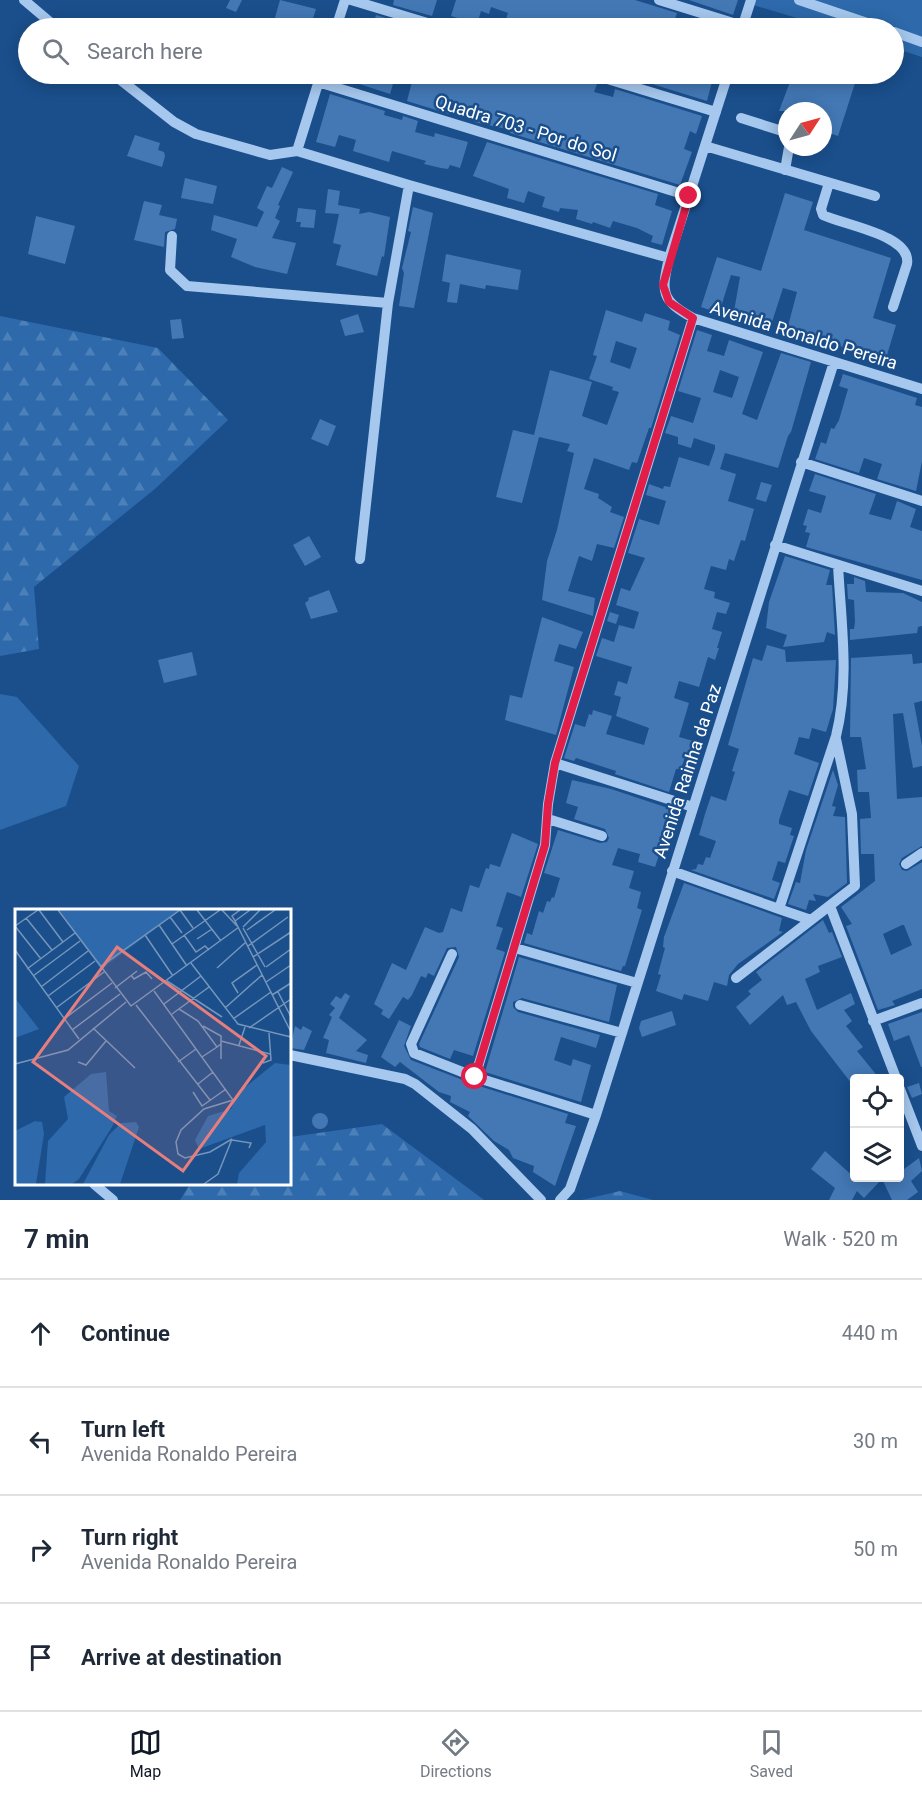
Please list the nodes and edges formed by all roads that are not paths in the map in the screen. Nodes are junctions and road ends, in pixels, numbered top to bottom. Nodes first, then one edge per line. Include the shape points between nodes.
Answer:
1 (24, 0) edge
2 (345, 0) edge
3 (351, 0) edge
4 (659, 0) edge
5 (751, 0) edge
6 (799, 0) edge
7 (45, 18) edge
8 (339, 18) edge
9 (411, 18) edge
10 (714, 18) edge
11 (745, 18) edge
12 (852, 18) edge
13 (904, 36) edge
14 (922, 42) edge
15 (126, 84) edge
16 (318, 84) edge
17 (339, 84) edge
18 (624, 84) edge
19 (725, 84) edge
20 (716, 112) junction
21 (741, 118) dead end
22 (778, 130) edge
23 (705, 146) junction
24 (297, 151) junction
25 (787, 156) edge
26 (785, 170) junction
27 (829, 183) junction
28 (409, 185) junction
29 (689, 196) junction
30 (875, 196) dead end
31 (172, 236) dead end
32 (669, 258) junction
33 (388, 303) junction
34 (893, 307) dead end
35 (693, 318) junction
36 (834, 362) junction
37 (922, 389) edge
38 (801, 462) junction
39 (922, 501) edge
40 (775, 545) junction
41 (360, 559) dead end
42 (838, 565) junction
43 (922, 591) edge
44 (836, 736) junction
45 (555, 763) junction
46 (693, 807) junction
47 (548, 819) junction
48 (602, 836) dead end
49 (922, 853) edge
50 (906, 864) dead end
51 (672, 871) junction
52 (830, 906) junction
53 (779, 909) junction
54 (811, 920) junction
55 (515, 948) junction
56 (452, 954) dead end
57 (736, 978) dead end
58 (637, 983) junction
59 (922, 1003) edge
60 (520, 1005) dead end
61 (873, 1021) junction
62 (622, 1033) junction
63 (291, 1055) edge
64 (894, 1074) edge
65 (475, 1077) junction
66 (904, 1099) edge
67 (596, 1115) junction
68 (922, 1146) edge
69 (95, 1185) edge
70 (113, 1200) edge
71 (541, 1200) edge
72 (560, 1200) edge

1 - 7 street
2 - 8 street
3 - 9 street
4 - 10 street
5 - 11 street
6 - 12 street
13 - 14 street
15 - 24 street via 196,134 270,155
16 - 24 street
17 - 29 street, Quadra 703 - Por do Sol
18 - 20 street
19 - 20 street, Avenida Ronaldo Pereira
20 - 23 street, Avenida Ronaldo Pereira
21 - 22 street
23 - 26 street
23 - 29 street, Avenida Ronaldo Pereira
24 - 28 street
25 - 26 street
26 - 27 street
27 - 30 street
27 - 34 street via 821,209 823,215 890,239 905,250 907,264
28 - 32 street
28 - 33 street
29 - 32 street, Avenida Ronaldo Pereira
31 - 33 street via 170,270 187,286
32 - 35 street, Avenida Ronaldo Pereira via 664,294 675,308
33 - 41 street
35 - 36 street, Avenida Ronaldo Pereira
35 - 45 street
36 - 37 street, Avenida Ronaldo Pereira
36 - 38 street, Avenida Rainha da Paz
38 - 39 street
38 - 40 street, Avenida Rainha da Paz
40 - 42 street
40 - 46 street, Avenida Rainha da Paz
42 - 43 street
42 - 44 street via 844,687
44 - 52 street via 852,814 856,882 853,889
44 - 53 street
45 - 46 street
45 - 47 street
46 - 51 street, Avenida Rainha da Paz
47 - 48 street
47 - 55 street via 544,852
49 - 50 street
51 - 53 street
51 - 58 street, Avenida Rainha da Paz
52 - 54 street
52 - 61 street
53 - 54 street
54 - 57 street
55 - 58 street
55 - 65 street
56 - 65 street via 411,1047 417,1056
58 - 62 street, Avenida Rainha da Paz
59 - 61 street
60 - 62 street
61 - 64 street
62 - 67 street, Avenida Rainha da Paz
63 - 71 street via 416,1083 472,1129
65 - 67 street
66 - 68 street
67 - 72 street, Avenida Rainha da Paz via 570,1189
69 - 70 street

